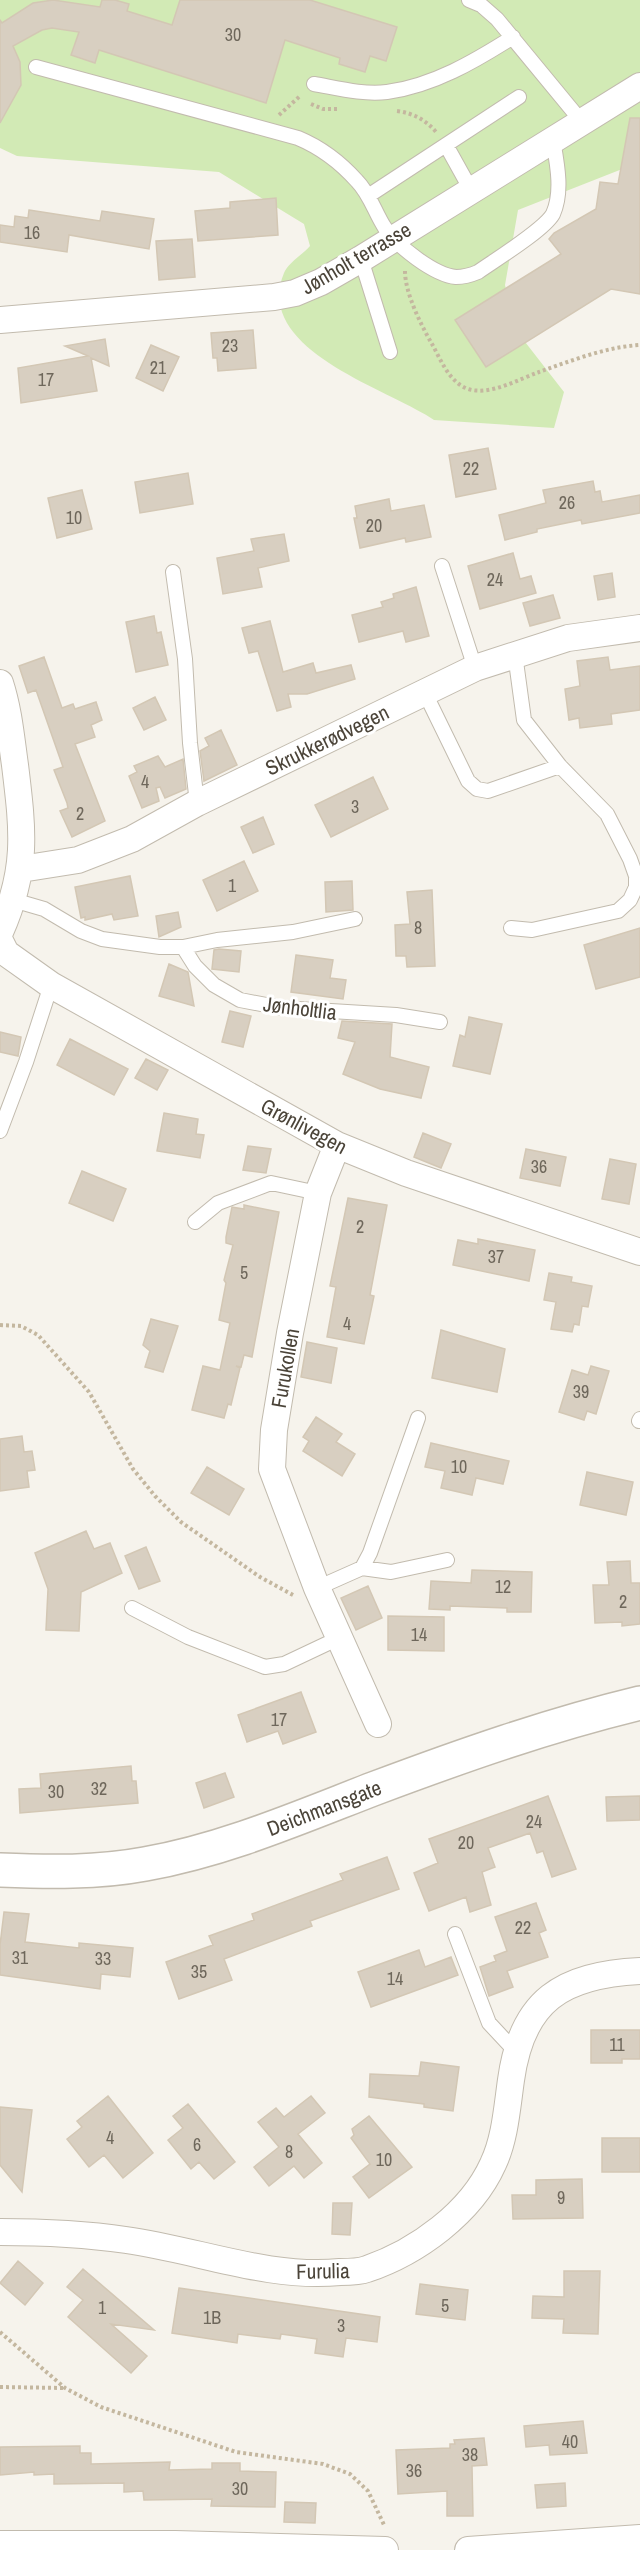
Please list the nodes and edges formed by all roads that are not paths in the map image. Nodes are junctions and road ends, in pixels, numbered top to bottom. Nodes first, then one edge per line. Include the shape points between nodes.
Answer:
1 (469, 0) edge
2 (513, 37) junction
3 (36, 67) dead end
4 (314, 84) road end
5 (640, 86) edge
6 (519, 97) dead end
7 (582, 122) junction
8 (553, 140) junction
9 (446, 145) junction
10 (471, 190) junction
11 (368, 195) junction
12 (399, 244) junction
13 (361, 259) junction
14 (0, 320) edge
15 (390, 352) dead end
16 (442, 566) dead end
17 (173, 572) dead end
18 (640, 628) edge
19 (515, 654) junction
20 (475, 668) junction
21 (0, 683) edge
22 (425, 693) junction
23 (560, 766) junction
24 (198, 803) junction
25 (21, 869) junction
26 (13, 900) junction
27 (355, 919) dead end
28 (511, 928) dead end
29 (0, 932) edge
30 (0, 940) edge
31 (183, 947) junction
32 (51, 985) junction
33 (440, 1022) dead end
34 (0, 1131) edge
35 (337, 1145) junction
36 (318, 1193) junction
37 (195, 1221) dead end
38 (640, 1252) edge
39 (418, 1418) dead end
40 (447, 1560) dead end
41 (362, 1568) junction
42 (317, 1588) junction
43 (132, 1608) dead end
44 (339, 1638) junction
45 (640, 1703) edge
46 (378, 1724) dead end
47 (0, 1870) edge
48 (455, 1934) dead end
49 (640, 1971) edge
50 (516, 2052) junction
51 (0, 2232) edge
52 (640, 2538) edge
53 (386, 2541) edge
54 (0, 2544) edge
55 (468, 2550) edge

1 - 2 lane via 497,18
2 - 4 lane via 471,63 414,86 365,92
2 - 7 lane
3 - 11 lane via 298,138 332,156
5 - 7 street, Jønholt terrasse
6 - 9 lane
7 - 8 street, Jønholt terrasse
8 - 10 street, Jønholt terrasse
8 - 12 lane via 558,176 553,214 478,272 467,276 443,274
9 - 10 lane
9 - 11 lane
10 - 12 street, Jønholt terrasse
11 - 12 lane
12 - 13 street, Jønholt terrasse
13 - 14 street, Jønholt terrasse via 321,282 274,297
13 - 15 lane
16 - 20 lane
17 - 24 lane
18 - 19 street, Skrukkerødvegen via 568,638
19 - 20 street, Skrukkerødvegen
19 - 23 lane via 524,720
20 - 22 street, Skrukkerødvegen
21 - 25 street via 12,731 20,798
22 - 23 lane via 468,781 477,789 488,791
22 - 24 street, Skrukkerødvegen
23 - 28 lane via 606,814 630,859 636,887 618,911 532,930
24 - 25 street, Skrukkerødvegen via 100,853
25 - 26 street
26 - 29 street
26 - 31 lane via 44,909 102,939
27 - 31 lane
30 - 32 street, Grønlivegen via 11,958
31 - 33 lane, Jønholtlia via 214,985 240,1000 282,1008 396,1015
32 - 34 lane
32 - 35 street, Grønlivegen
35 - 36 street, Furukollen
35 - 38 street, Grønlivegen via 406,1173
36 - 37 lane via 271,1183 218,1203
36 - 42 street, Furukollen via 290,1333 274,1430 272,1469
39 - 41 lane
40 - 41 lane via 391,1572
41 - 42 lane
42 - 44 street, Furukollen
43 - 44 lane via 188,1637 265,1667 284,1664
44 - 46 street, Furukollen
45 - 47 street, Deichmansgate via 465,1755 189,1856 88,1871
48 - 50 lane via 489,2023
49 - 50 street, Furulia via 569,1985 550,1997 541,2003 526,2026
50 - 51 street, Furulia via 505,2124 494,2164 474,2195 423,2240 393,2259 364,2270 316,2275 265,2270 126,2240 48,2232
52 - 55 street
53 - 54 street

